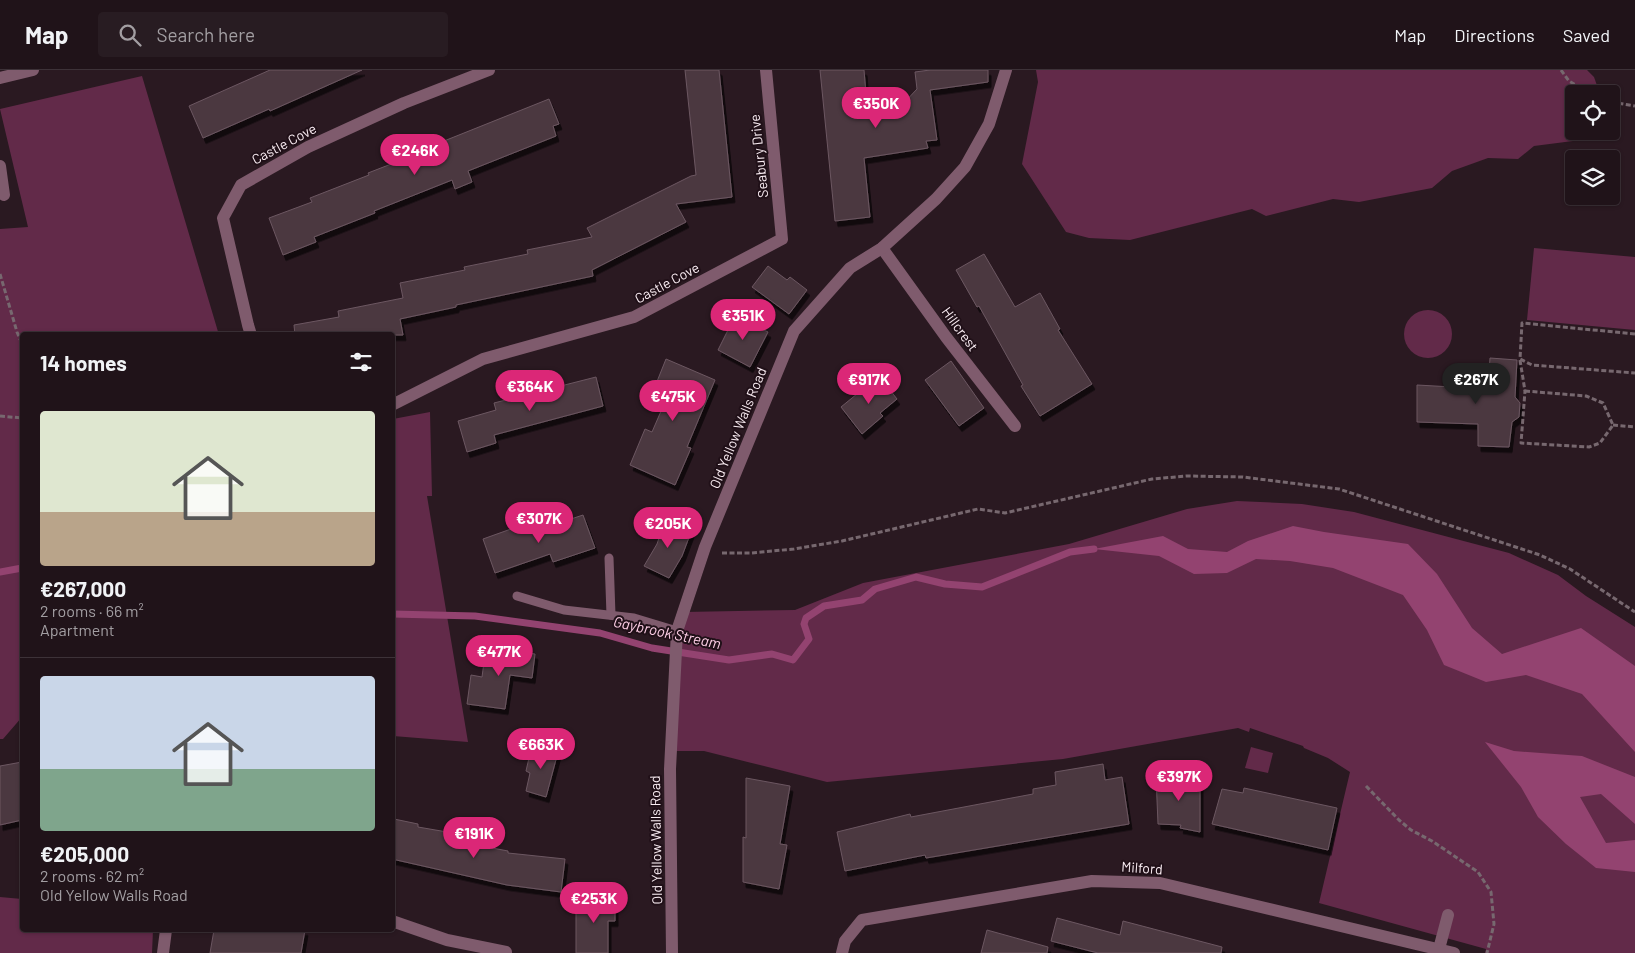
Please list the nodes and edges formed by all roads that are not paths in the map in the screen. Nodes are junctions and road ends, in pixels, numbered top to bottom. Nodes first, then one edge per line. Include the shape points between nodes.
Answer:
1 (33, 70) edge
2 (488, 70) edge
3 (766, 70) edge
4 (1006, 70) edge
5 (0, 78) edge
6 (0, 166) edge
7 (4, 195) dead end
8 (782, 239) joint
9 (882, 248) junction
10 (251, 332) edge
11 (395, 403) edge
12 (1015, 426) dead end
13 (609, 558) dead end
14 (517, 596) dead end
15 (611, 616) junction
16 (677, 633) junction
17 (1448, 915) dead end
18 (395, 923) edge
19 (166, 932) edge
20 (1439, 950) junction
21 (506, 952) dead end
22 (164, 953) edge
23 (672, 953) edge
24 (842, 953) edge
25 (1454, 953) edge

1 - 5 street
2 - 10 street, Castle Cove via 404,103 308,147 241,185 223,218
3 - 8 street, Seabury Drive
4 - 9 street, Old Yellow Walls Road via 989,124 965,167 936,199
6 - 7 street
8 - 11 street, Castle Cove via 634,318 483,358
9 - 12 street, Hillcrest
9 - 16 street, Old Yellow Walls Road via 850,268 794,330 706,547
13 - 15 lane
14 - 15 lane via 564,610
15 - 16 lane via 634,618
16 - 23 street, Old Yellow Walls Road via 670,769
17 - 20 street
18 - 21 street via 447,940
19 - 22 street
20 - 24 street, Milford via 1160,883 1092,881 862,920 845,941
20 - 25 street, Milford

